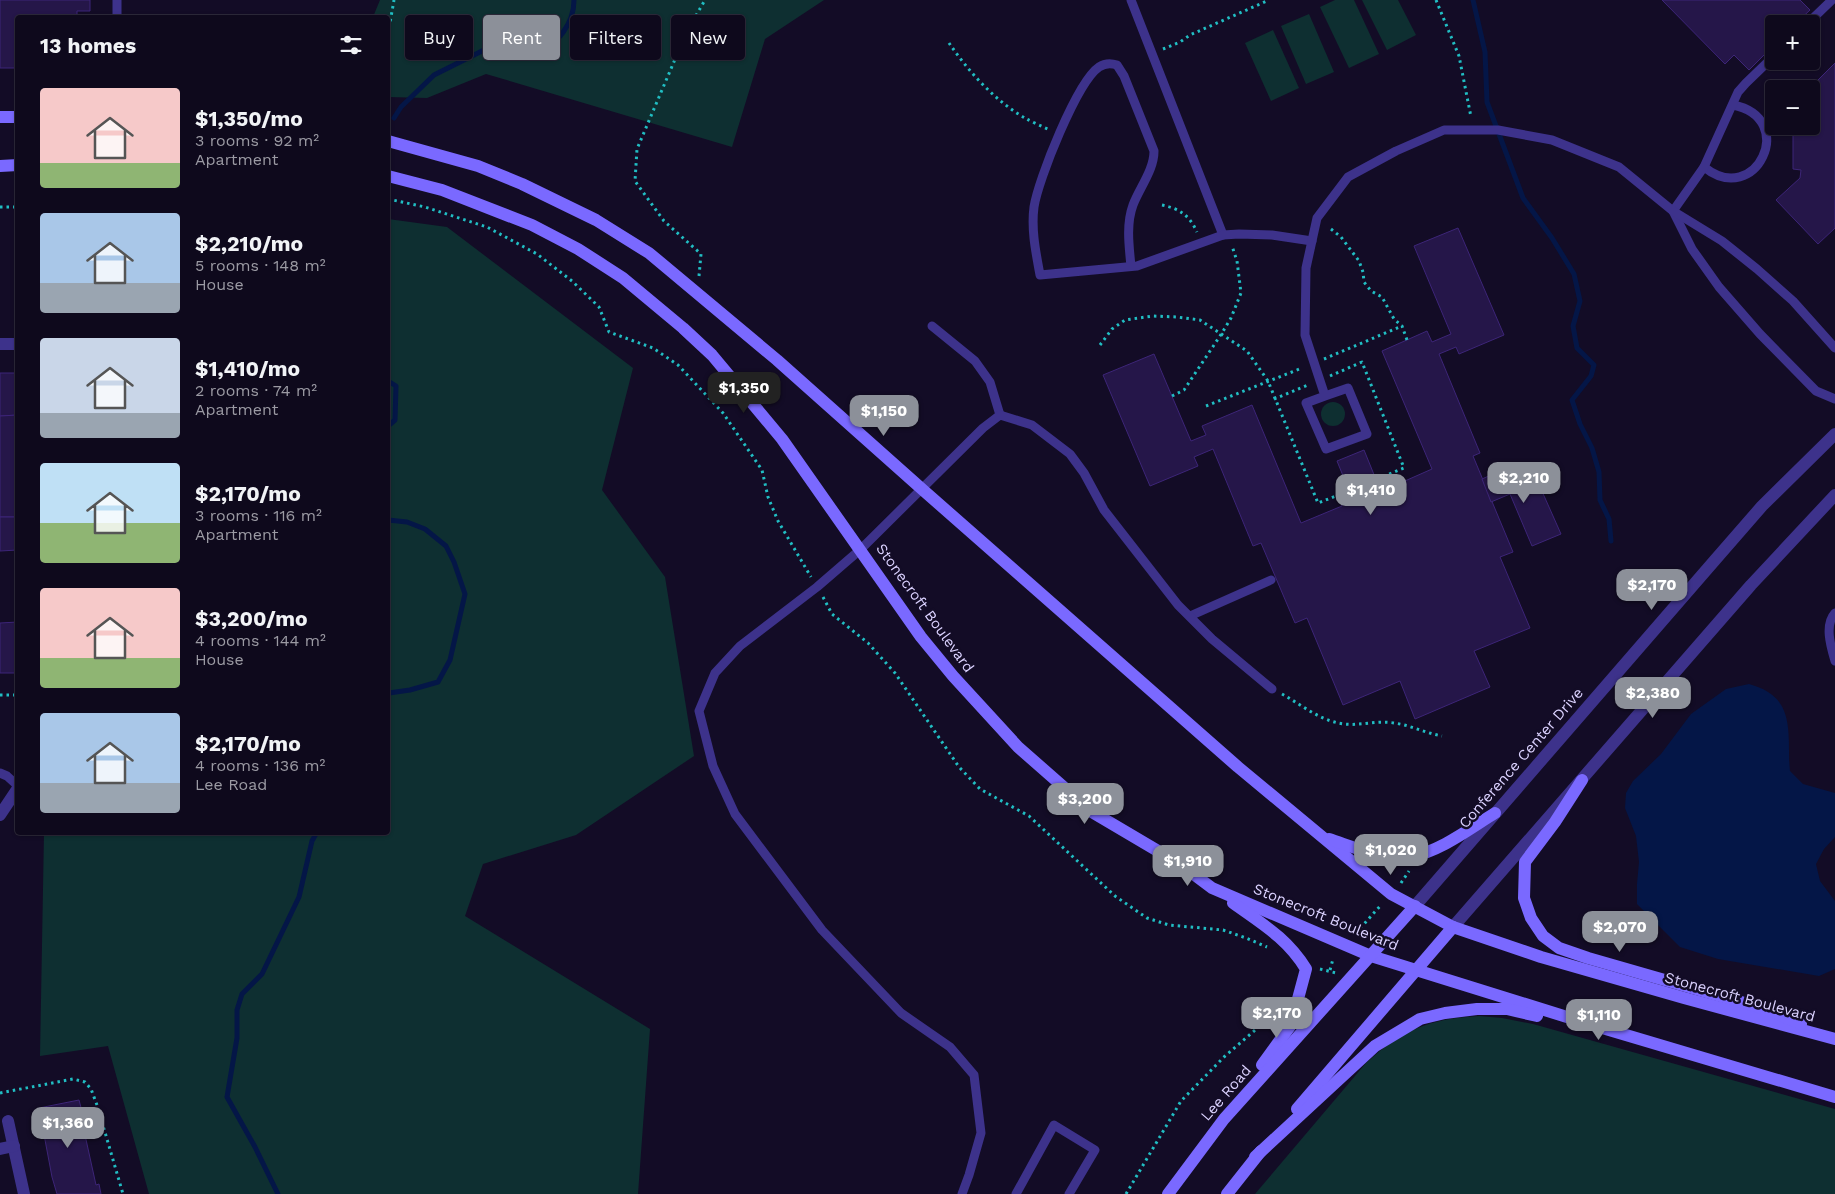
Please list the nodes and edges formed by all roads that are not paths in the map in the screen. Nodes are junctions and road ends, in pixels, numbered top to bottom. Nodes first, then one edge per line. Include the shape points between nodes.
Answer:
1 (117, 0) edge
2 (1131, 0) edge
3 (1832, 0) edge
4 (117, 15) edge
5 (1816, 15) edge
6 (1765, 64) edge
7 (1733, 105) junction
8 (0, 117) edge
9 (15, 117) edge
10 (390, 142) edge
11 (0, 166) edge
12 (15, 166) edge
13 (1704, 167) junction
14 (390, 177) edge
15 (1673, 211) junction
16 (1226, 235) junction
17 (1312, 241) junction
18 (1131, 266) junction
19 (932, 326) dead end
20 (0, 344) edge
21 (15, 344) edge
22 (1835, 348) edge
23 (1325, 396) junction
24 (1835, 399) edge
25 (1000, 415) junction
26 (1835, 434) edge
27 (922, 490) junction
28 (1835, 495) edge
29 (861, 549) junction
30 (1271, 580) dead end
31 (1835, 613) edge
32 (1190, 616) junction
33 (1835, 661) edge
34 (1272, 689) road end
35 (0, 773) edge
36 (1582, 780) junction
37 (15, 784) edge
38 (15, 792) edge
39 (1495, 813) junction
40 (0, 815) edge
41 (1321, 836) junction
42 (1212, 888) junction
43 (1415, 906) junction
44 (1453, 927) junction
45 (1371, 956) junction
46 (1415, 970) junction
47 (1835, 1039) edge
48 (1652, 1042) junction
49 (1835, 1098) edge
50 (1224, 1119) junction
51 (8, 1121) dead end
52 (14, 1146) junction
53 (0, 1149) edge
54 (1255, 1157) junction
55 (24, 1194) edge
56 (962, 1194) edge
57 (1016, 1194) edge
58 (1069, 1194) edge
59 (1168, 1194) edge
60 (1227, 1194) edge

1 - 4 lane
2 - 16 lane
3 - 5 lane
6 - 7 lane via 1738,92
7 - 13 lane
7 - 13 lane via 1758,117 1767,140 1766,153 1754,170 1734,178 1722,177
8 - 9 main road
10 - 27 main road, Stonecroft Boulevard via 478,166 522,184 596,220 649,253 777,360
11 - 12 main road
13 - 15 lane
14 - 29 main road, Stonecroft Boulevard via 442,190 532,225 623,278 683,328 725,369 782,439
15 - 17 lane via 1619,167 1552,140 1498,130 1444,130 1348,177 1317,218
15 - 22 lane via 1722,241 1757,270 1793,301
15 - 24 lane via 1692,249 1719,287 1816,392
16 - 17 lane via 1272,235
16 - 18 lane
17 - 23 lane via 1306,268 1305,335
18 - 18 lane via 1040,276 1034,234 1034,206 1066,118 1092,73 1109,63 1117,65 1124,76 1154,151 1154,159 1129,218
19 - 25 lane via 975,361 990,382
20 - 21 street
23 - 23 lane via 1306,403 1326,449 1367,434 1348,388
25 - 27 lane
25 - 32 lane via 1032,425 1070,454 1104,510
26 - 39 street, Conference Center Drive via 1762,506
27 - 29 lane
27 - 41 main road, Stonecroft Boulevard
28 - 36 street via 1751,585
29 - 42 main road, Stonecroft Boulevard via 922,637 1018,747 1092,812 1180,864
29 - 56 lane via 740,646 714,673 699,711 713,766 735,814 822,930 901,1013 950,1047 974,1075 981,1133
30 - 32 lane
31 - 33 lane via 1830,618 1830,632
32 - 34 lane via 1212,639
35 - 37 lane
36 - 44 street
36 - 47 main road via 1525,862 1524,898 1531,918 1544,936 1559,948 1769,1010
38 - 40 street
39 - 41 main road via 1458,837 1409,858 1383,856
39 - 43 street, Conference Center Drive
41 - 43 main road, Stonecroft Boulevard via 1391,894
42 - 45 main road, Stonecroft Boulevard
42 - 50 main road via 1284,940 1306,968 1291,1025
43 - 44 main road, Stonecroft Boulevard
43 - 45 main road, Lee Road
44 - 46 main road
44 - 47 main road, Stonecroft Boulevard via 1541,957
45 - 46 main road, Stonecroft Boulevard
45 - 50 main road, Lee Road
46 - 48 main road, Stonecroft Boulevard
46 - 54 main road
48 - 49 main road, Stonecroft Boulevard
48 - 54 main road via 1507,1009 1477,1009 1420,1019 1375,1046
50 - 59 main road, Lee Road
51 - 52 street
52 - 53 street
52 - 55 street
54 - 60 main road
57 - 58 lane via 1054,1125 1095,1150

